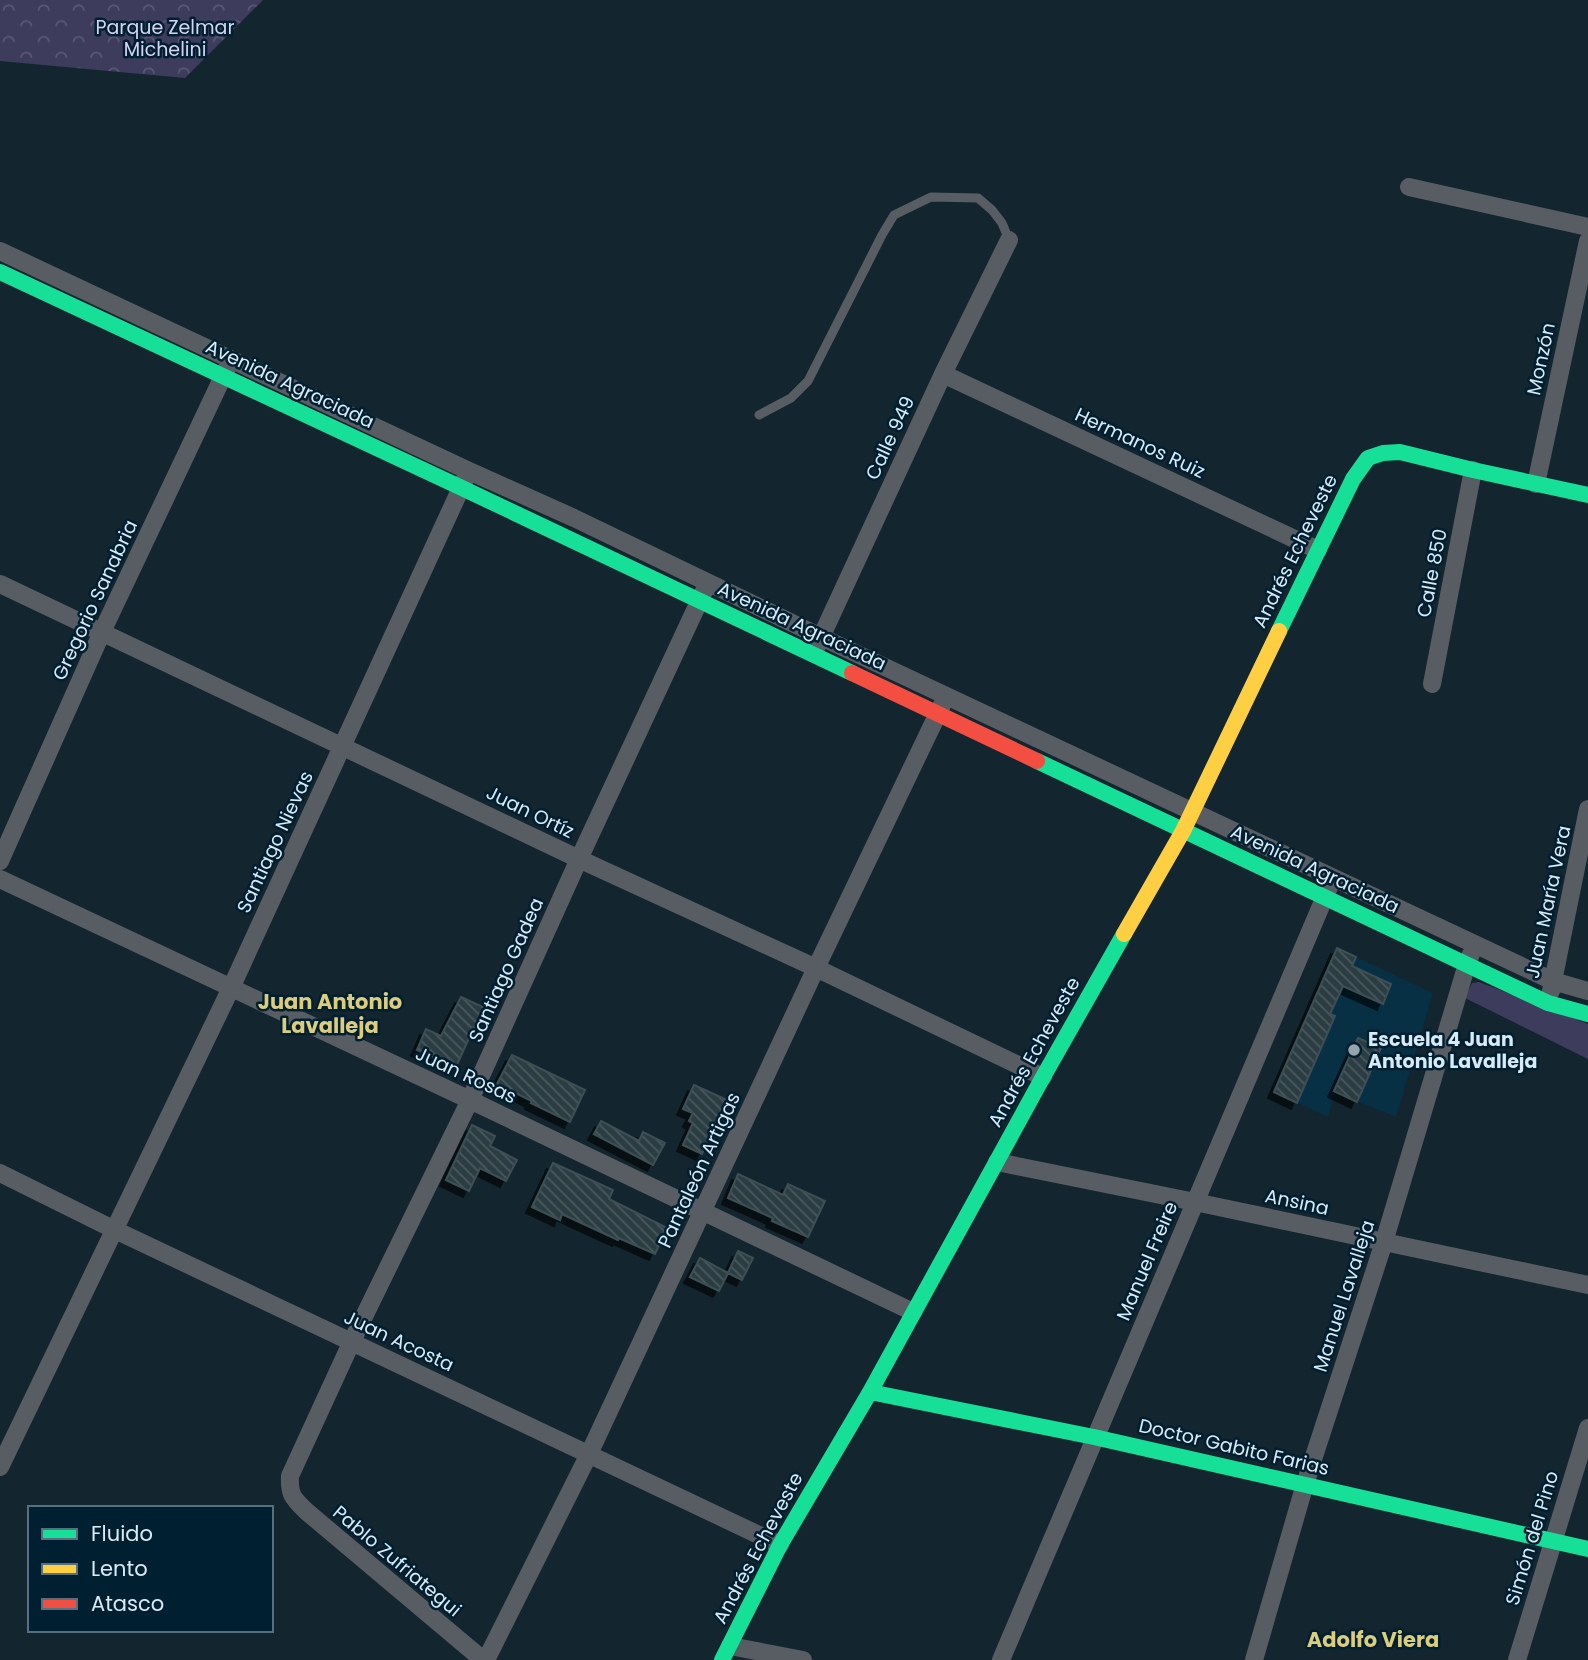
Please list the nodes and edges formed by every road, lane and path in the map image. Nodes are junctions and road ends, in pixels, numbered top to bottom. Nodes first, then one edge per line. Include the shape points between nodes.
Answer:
1 (1409, 187) dead end
2 (1588, 227) edge
3 (1009, 240) joint
4 (1588, 241) edge
5 (0, 251) edge
6 (0, 272) edge
7 (232, 358) junction
8 (943, 374) junction
9 (224, 376) junction
10 (759, 415) dead end
11 (1474, 470) junction
12 (469, 471) junction
13 (1536, 484) junction
14 (462, 488) junction
15 (1588, 495) edge
16 (1318, 551) junction
17 (708, 581) junction
18 (0, 584) edge
19 (700, 600) junction
20 (102, 632) junction
21 (821, 637) junction
22 (813, 655) junction
23 (1432, 684) dead end
24 (946, 696) junction
25 (937, 713) junction
26 (342, 746) junction
27 (1588, 809) edge
28 (1193, 813) junction
29 (1183, 831) junction
30 (579, 859) junction
31 (0, 861) edge
32 (1333, 878) junction
33 (0, 879) edge
34 (1325, 896) junction
35 (1476, 945) junction
36 (1467, 964) junction
37 (816, 968) junction
38 (1553, 981) junction
39 (231, 988) junction
40 (1588, 991) edge
41 (1548, 1003) junction
42 (1588, 1014) edge
43 (1043, 1077) junction
44 (470, 1100) junction
45 (997, 1162) junction
46 (0, 1173) edge
47 (1195, 1202) junction
48 (702, 1212) junction
49 (116, 1230) junction
50 (1384, 1242) junction
51 (1588, 1285) edge
52 (912, 1312) junction
53 (352, 1341) junction
54 (870, 1392) junction
55 (1588, 1427) edge
56 (1094, 1437) junction
57 (589, 1454) junction
58 (0, 1467) edge
59 (1305, 1485) junction
60 (289, 1490) joint
61 (1553, 1542) junction
62 (780, 1545) junction
63 (1588, 1549) edge
64 (726, 1653) edge
65 (484, 1660) edge
66 (803, 1660) edge
67 (1001, 1660) edge
68 (1254, 1660) edge
69 (1517, 1660) edge

1 - 2 street
3 - 8 street, Calle 949
3 - 10 lane via 1002,223 978,198 930,197 894,215 808,382 791,398
4 - 13 street, Monzón
5 - 7 street, Avenida Agraciada
6 - 9 street, Avenida Agraciada
7 - 9 street, Gregorio Sanabria
7 - 12 street, Avenida Agraciada
8 - 16 street, Hermanos Ruiz
8 - 21 street, Calle 949
9 - 14 street, Avenida Agraciada
9 - 20 street, Gregorio Sanabria
11 - 13 street
11 - 16 street, Andrés Echeveste via 1400,452 1368,457
11 - 23 street, Calle 850
12 - 14 street, Santiago Nievas
12 - 17 street, Avenida Agraciada
13 - 15 street
14 - 19 street, Avenida Agraciada
14 - 26 street, Santiago Nievas
16 - 28 street, Andrés Echeveste
17 - 19 street, Santiago Gadea
17 - 21 street, Avenida Agraciada
18 - 20 street, Juan Ortíz
19 - 22 street, Avenida Agraciada
19 - 30 street, Santiago Gadea
20 - 26 street, Juan Ortíz
20 - 31 street, Gregorio Sanabria
21 - 22 street, Calle 949
21 - 24 street, Avenida Agraciada
22 - 25 street, Avenida Agraciada
24 - 25 street, Pantaleón Artigas
24 - 28 street, Avenida Agraciada
25 - 29 street, Avenida Agraciada
25 - 37 street, Pantaleón Artigas
26 - 30 street, Juan Ortíz
26 - 39 street, Santiago Nievas
27 - 38 street, Juan María Vera
28 - 29 street, Andrés Echeveste
28 - 32 street, Avenida Agraciada
29 - 34 street, Avenida Agraciada
29 - 43 street, Andrés Echeveste
30 - 37 street, Juan Ortíz
30 - 44 street, Santiago Gadea
32 - 34 street, Manuel Freire
32 - 35 street, Avenida Agraciada
33 - 39 street, Juan Rosas
34 - 36 street, Avenida Agraciada
34 - 47 street, Manuel Freire
35 - 36 street, Manuel Lavalleja
35 - 38 street, Avenida Agraciada
36 - 41 street, Avenida Agraciada
36 - 50 street, Manuel Lavalleja
37 - 43 street, Juan Ortíz
37 - 48 street, Pantaleón Artigas
38 - 40 street, Avenida Agraciada
38 - 41 street, Juan María Vera
39 - 44 street, Juan Rosas
39 - 49 street, Santiago Nievas
41 - 42 street, Avenida Agraciada
43 - 45 street, Andrés Echeveste
44 - 48 street, Juan Rosas
44 - 53 street, Santiago Gadea
45 - 47 street, Ansina
45 - 52 street, Andrés Echeveste
46 - 49 street, Juan Acosta
47 - 50 street, Ansina
47 - 56 street, Manuel Freire
48 - 52 street, Juan Rosas
48 - 57 street, Pantaleón Artigas
49 - 53 street, Juan Acosta
49 - 58 street, Santiago Nievas
50 - 51 street, Ansina
50 - 59 street, Manuel Lavalleja
52 - 54 street, Andrés Echeveste
53 - 57 street, Juan Acosta
53 - 60 street, Santiago Gadea via 290,1476
54 - 56 street, Doctor Gabito Farias
54 - 62 street, Andrés Echeveste
55 - 61 street, Simón del Pino
56 - 59 street, Doctor Gabito Farias
56 - 67 street, Manuel Freire
57 - 62 street, Juan Acosta
57 - 65 street, Pantaleón Artigas
59 - 61 street, Doctor Gabito Farias
59 - 68 street, Manuel Lavalleja
60 - 65 street, Pablo Zufriategui via 306,1511
61 - 63 street, Doctor Gabito Farias
61 - 69 street, Simón del Pino
62 - 64 street, Andrés Echeveste
64 - 66 street

